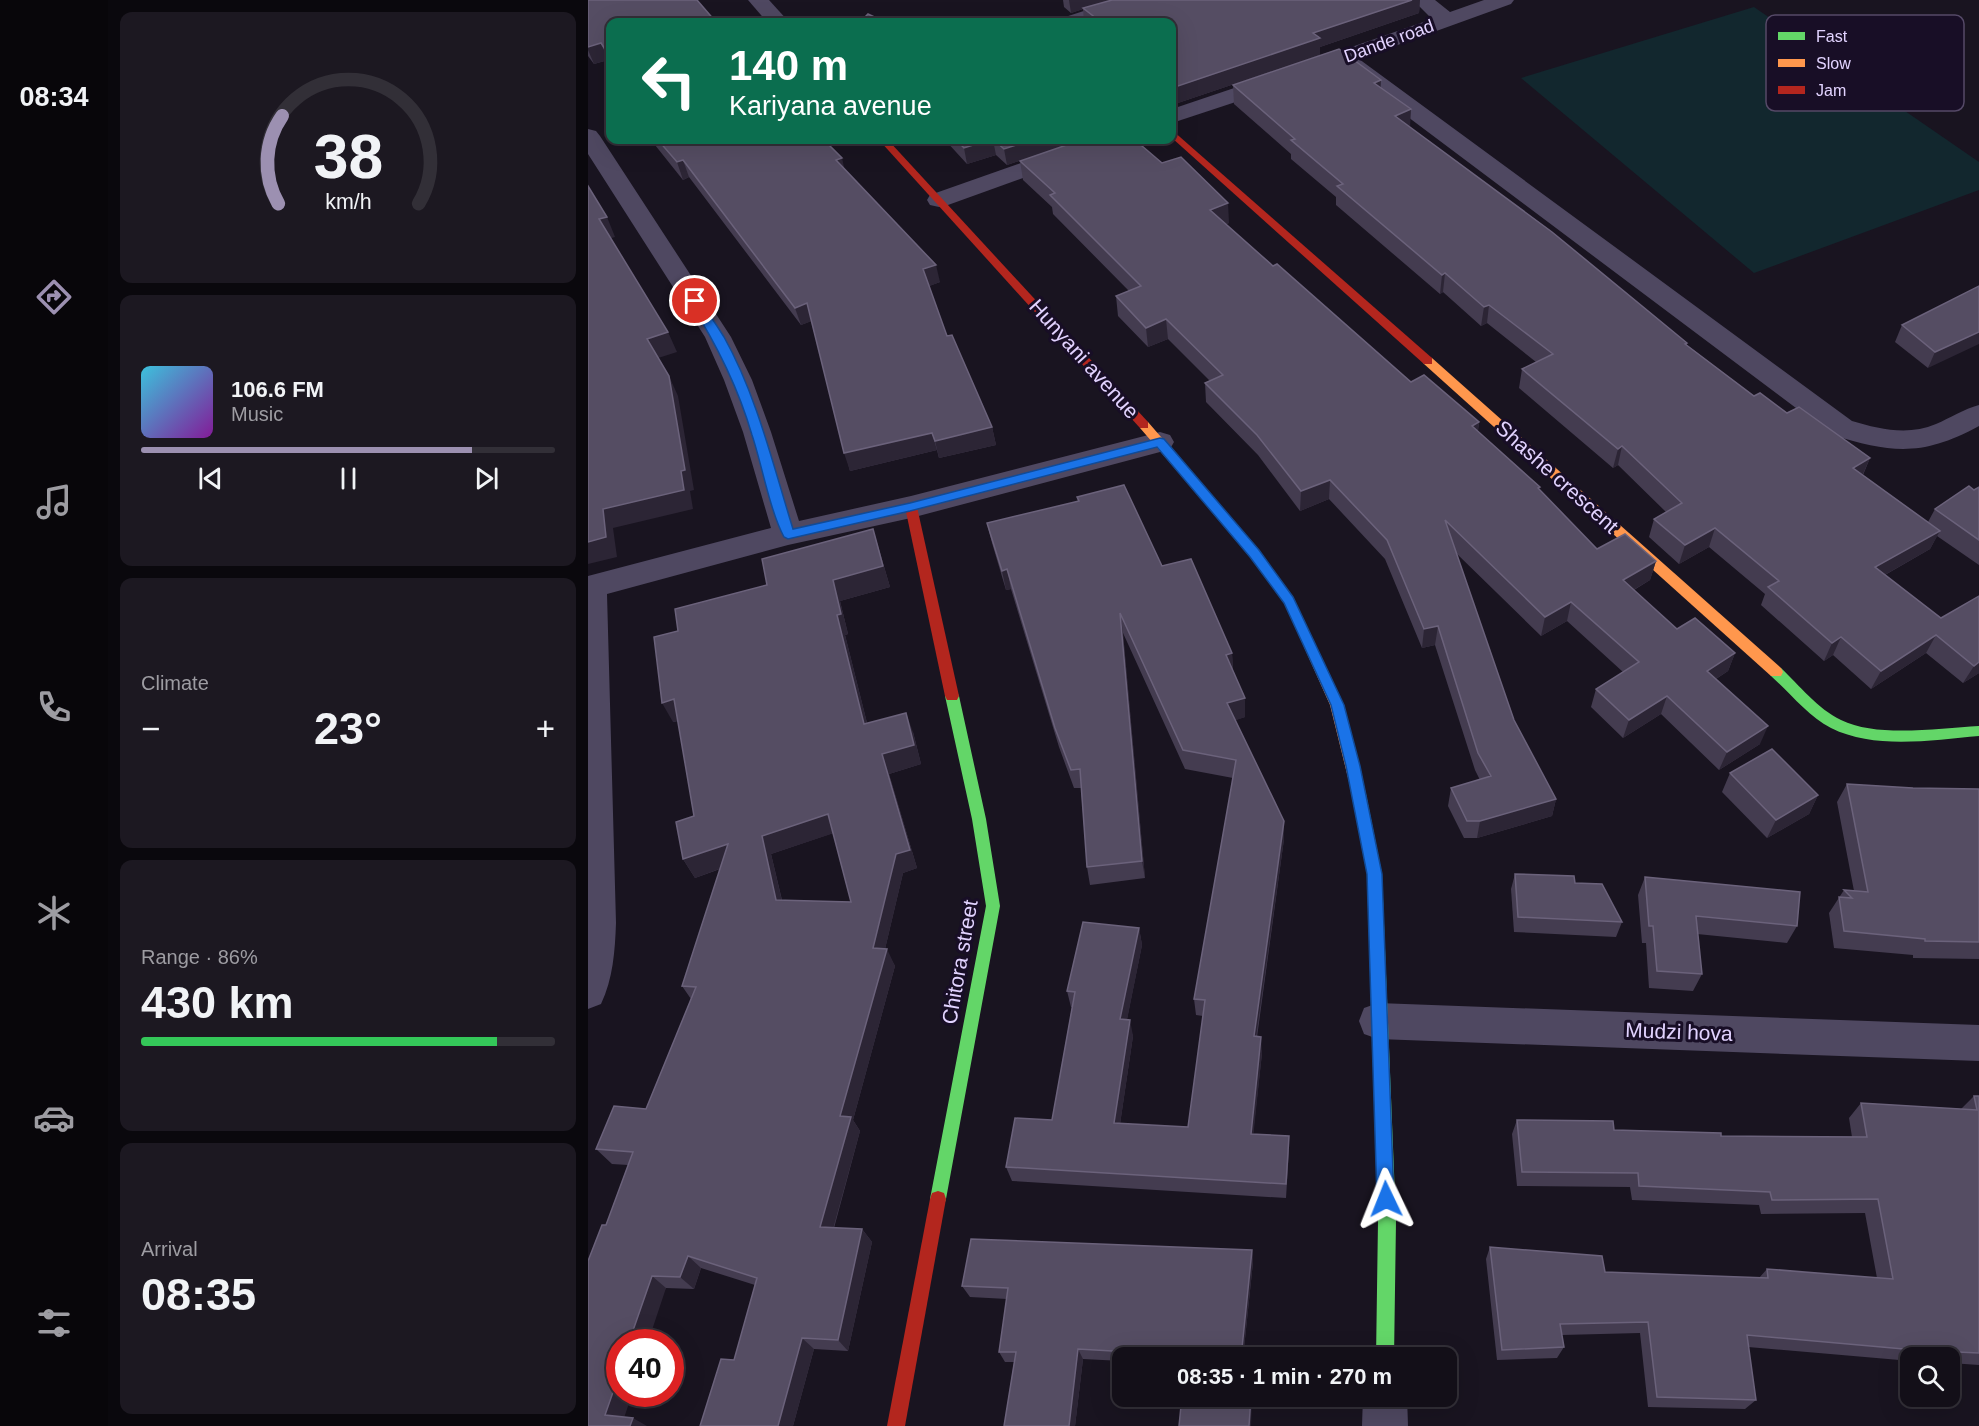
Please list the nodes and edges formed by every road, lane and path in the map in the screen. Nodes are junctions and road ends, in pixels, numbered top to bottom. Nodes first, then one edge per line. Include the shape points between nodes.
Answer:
1 (758, 0) edge
2 (1140, 0) edge
3 (1423, 0) edge
4 (1504, 0) edge
5 (774, 18) edge
6 (1082, 18) edge
7 (1447, 21) junction
8 (1343, 58) junction
9 (1176, 115) edge
10 (588, 136) edge
11 (1176, 137) edge
12 (887, 144) edge
13 (1096, 144) edge
14 (939, 201) junction
15 (1979, 414) edge
16 (1160, 442) junction
17 (910, 507) junction
18 (788, 534) junction
19 (589, 588) edge
20 (1979, 730) edge
21 (588, 992) edge
22 (1378, 1022) junction
23 (1979, 1043) edge
24 (1385, 1347) edge
25 (1385, 1407) edge
26 (896, 1426) edge
27 (1385, 1426) edge

1 - 5 street
2 - 6 street
3 - 7 street
4 - 7 street, Dande road
7 - 8 street, Dande road
8 - 9 street, Dande road
8 - 15 street via 1842,428 1881,439 1907,441 1944,433
10 - 18 street via 718,338 757,432
11 - 20 street, Shashe crescent via 1835,724 1888,733
12 - 14 street, Hunyani avenue
13 - 14 street
14 - 16 street, Hunyani avenue
16 - 17 street
16 - 22 street, Hunyani avenue via 1289,600 1337,705 1375,874
17 - 18 street
17 - 26 street, Chitora street via 993,897
18 - 19 street
19 - 21 street via 598,923
22 - 23 street, Mudzi hova
22 - 24 street, Hunyani avenue via 1387,1221
25 - 27 street

